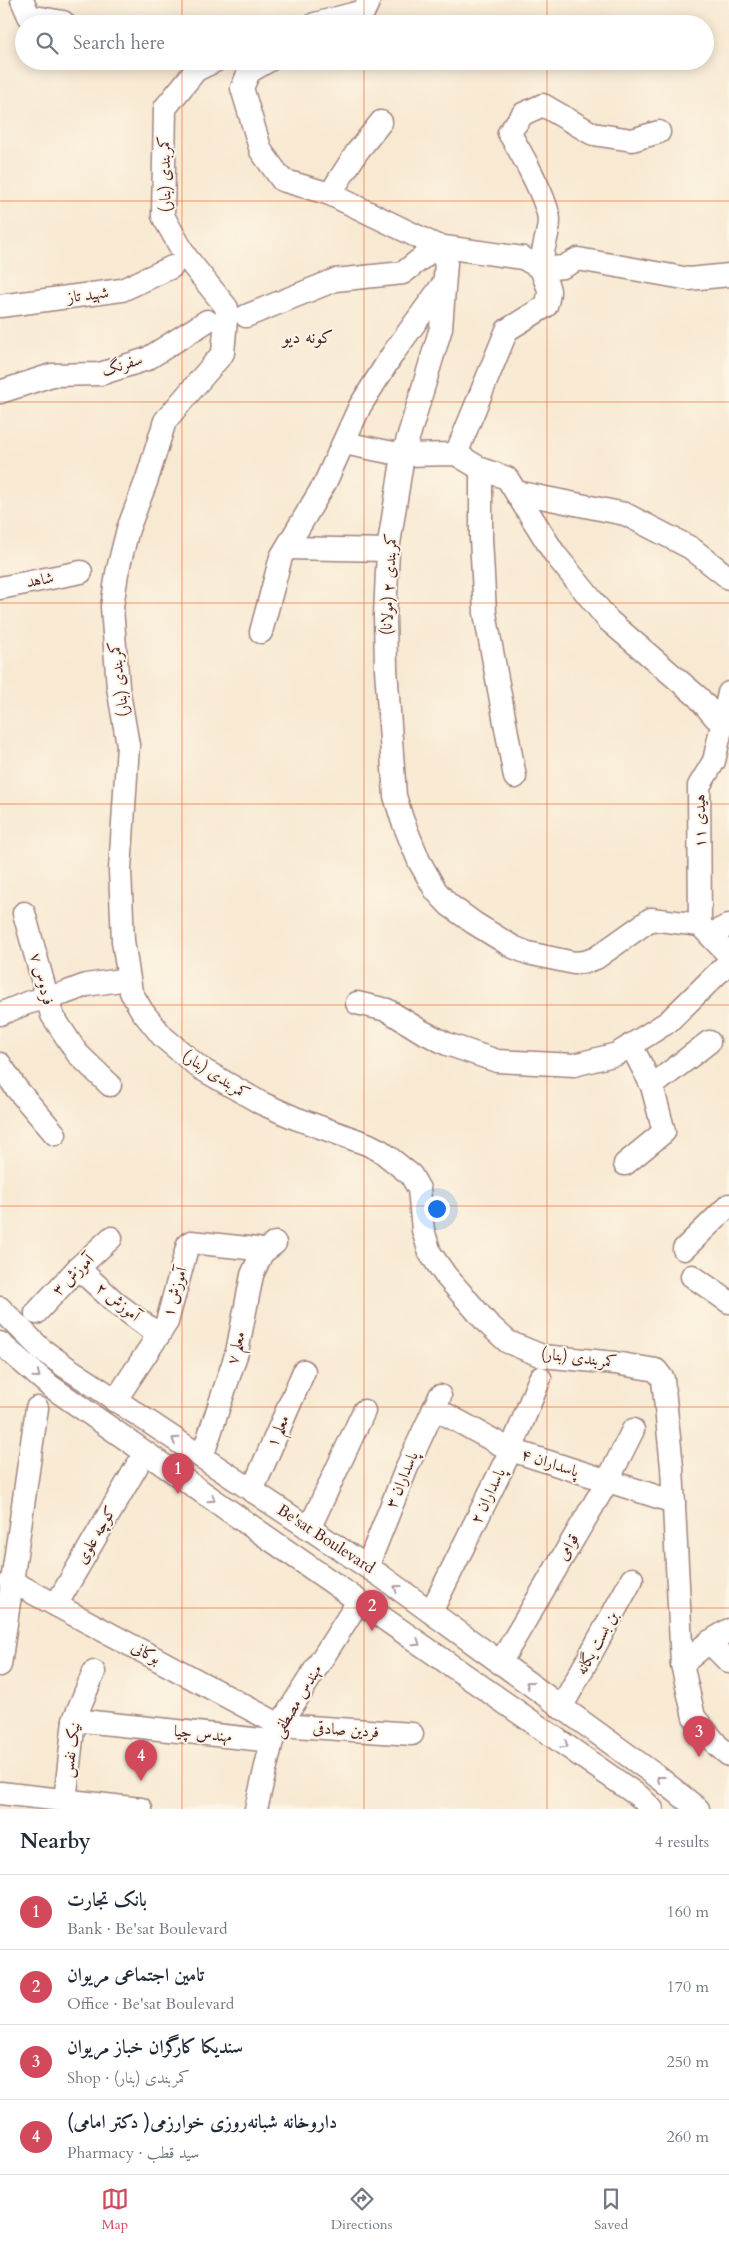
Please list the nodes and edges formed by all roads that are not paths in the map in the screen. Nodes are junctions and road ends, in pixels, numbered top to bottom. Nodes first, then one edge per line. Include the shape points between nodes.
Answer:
1 (22, 0) edge
2 (369, 0) edge
3 (29, 15) edge
4 (349, 15) edge
5 (196, 70) edge
6 (252, 70) edge
7 (381, 122) dead end
8 (658, 132) dead end
9 (330, 194) junction
10 (437, 246) junction
11 (172, 267) dead end
12 (542, 269) junction
13 (729, 275) edge
14 (444, 283) junction
15 (0, 306) edge
16 (246, 316) dead end
17 (207, 321) dead end
18 (0, 392) edge
19 (344, 443) junction
20 (456, 454) junction
21 (403, 455) junction
22 (480, 469) junction
23 (516, 492) junction
24 (288, 548) junction
25 (388, 550) junction
26 (81, 572) dead end
27 (729, 578) edge
28 (0, 588) edge
29 (261, 632) dead end
30 (729, 693) edge
31 (726, 722) edge
32 (515, 777) dead end
33 (24, 913) dead end
34 (713, 929) edge
35 (729, 955) edge
36 (729, 962) edge
37 (128, 979) junction
38 (46, 998) junction
39 (357, 1003) dead end
40 (0, 1014) edge
41 (709, 1042) dead end
42 (631, 1045) junction
43 (0, 1064) edge
44 (110, 1085) dead end
45 (652, 1086) junction
46 (55, 1134) dead end
47 (625, 1164) dead end
48 (725, 1216) edge
49 (111, 1238) dead end
50 (268, 1248) joint
51 (684, 1249) dead end
52 (78, 1268) junction
53 (692, 1276) dead end
54 (729, 1302) edge
55 (0, 1308) edge
56 (36, 1313) dead end
57 (159, 1335) junction
58 (0, 1343) edge
59 (304, 1371) dead end
60 (540, 1378) dead end
61 (116, 1401) junction
62 (437, 1402) joint
63 (37, 1408) dead end
64 (364, 1411) dead end
65 (633, 1430) dead end
66 (511, 1450) junction
67 (202, 1457) junction
68 (137, 1466) dead end
69 (607, 1482) junction
70 (252, 1491) junction
71 (674, 1502) junction
72 (309, 1529) junction
73 (367, 1567) junction
74 (632, 1579) dead end
75 (11, 1581) junction
76 (358, 1602) junction
77 (56, 1605) junction
78 (431, 1612) junction
79 (729, 1630) edge
80 (709, 1642) junction
81 (729, 1662) edge
82 (500, 1663) junction
83 (682, 1664) junction
84 (0, 1665) edge
85 (94, 1672) dead end
86 (562, 1708) junction
87 (74, 1720) junction
88 (276, 1733) junction
89 (412, 1734) dead end
90 (729, 1755) edge
91 (0, 1793) edge
92 (65, 1801) junction
93 (141, 1809) edge
94 (256, 1809) edge
95 (652, 1809) edge
96 (698, 1809) edge

1 - 3 street
2 - 4 street via 364,11
5 - 37 street, کمربندی (بنار) via 165,108 163,216 186,257 227,308 223,353 165,421 116,573 112,607 118,687 128,745 120,870
6 - 9 street via 242,88 261,151 282,180
7 - 9 street
8 - 12 street via 632,140 593,134 543,105 523,114 509,133 539,191 549,220
9 - 10 street
10 - 12 street via 523,258
10 - 14 street, کمربندی ۲ (مولانا) via 446,263
10 - 16 street via 403,273 335,280
11 - 15 street, شهید تاز via 122,290
12 - 13 street via 564,267 578,259 689,280
12 - 20 street via 550,287 546,306 507,330
14 - 19 street via 360,406
14 - 21 street, کمربندی ۲ (مولانا) via 441,328
17 - 18 street, سفرنگ via 147,359 100,374 52,375
19 - 21 street
19 - 24 street
20 - 21 street
20 - 22 street
21 - 25 street, کمربندی ۲ (مولانا)
22 - 23 street via 507,478
22 - 32 street via 485,613
23 - 27 street via 625,514 691,548
23 - 31 street via 554,553 608,620 698,697 716,718
24 - 25 street
24 - 29 street via 281,558
25 - 34 street, کمربندی ۲ (مولانا) via 386,669 395,796 418,862 436,890 462,915 513,947 574,963 596,958 651,919
26 - 28 street, شاهد
30 - 31 street, هیدی ۱۱
31 - 34 street, هیدی ۱۱ via 714,761 699,786
33 - 38 street, فردوس ۷
34 - 35 street
36 - 42 street via 668,1022
37 - 38 street via 86,985
37 - 71 street, کمربندی (بنار) via 135,1002 146,1017 163,1037 200,1068 261,1103 367,1144 411,1174 418,1189 423,1230 430,1253 487,1323 508,1342 542,1356 615,1362 656,1370 663,1379
38 - 40 street
38 - 44 street, فردوس ۷ via 52,1015 76,1053
39 - 42 street via 387,1010 446,1044 506,1063 574,1065 617,1054
41 - 45 street
42 - 45 street
43 - 46 street
45 - 47 street via 664,1132
48 - 51 street
49 - 52 street, آموزش ۳
50 - 57 street, آموزش ۱ via 188,1244 171,1314
50 - 67 street, معلم ۷ via 252,1275 237,1352
52 - 56 street, آموزش ۳
52 - 57 street, آموزش ۲ via 116,1303
53 - 54 street
55 - 61 street, Be'sat Boulevard via 41,1349
57 - 61 street, آموزش ۱
58 -> 76 street, Be'sat Boulevard via 50,1386
59 - 70 street, معلم ۱
60 - 66 street, پاسداران ۲
67 -> 61 street, Be'sat Boulevard
62 - 66 street, پاسداران ۴
62 - 73 street, پاسداران ۳
63 - 75 street
64 - 72 street
65 - 69 street, قوامی
66 - 69 street, پاسداران ۴
66 - 78 street, پاسداران ۲
67 - 70 street, Be'sat Boulevard
68 - 77 street, کوچه علوی
69 - 71 street, پاسداران ۴
69 - 82 street, قوامی
70 - 72 street, Be'sat Boulevard
71 - 83 street, کمربندی (بنار)
72 - 73 street, Be'sat Boulevard
78 -> 73 street, Be'sat Boulevard
74 - 86 street, بن بست یگانه
75 - 77 street, بوکانی
75 - 84 street
76 - 88 street, مهندس مصطفی
76 -> 95 street, Be'sat Boulevard via 640,1797
77 - 88 street, بوکانی
78 - 82 street, Be'sat Boulevard
79 - 80 street
80 - 81 street
80 - 83 street
86 -> 82 street, Be'sat Boulevard
83 - 90 street, کمربندی (بنار) via 694,1717
85 - 87 street, نیک نفس
96 -> 86 street, Be'sat Boulevard
87 - 88 street, مهندس چیا
87 - 92 street, نیک نفس
88 - 89 street, فردین صادقی
88 - 94 street, مهندس مصطفی
91 - 92 street
92 - 93 street

